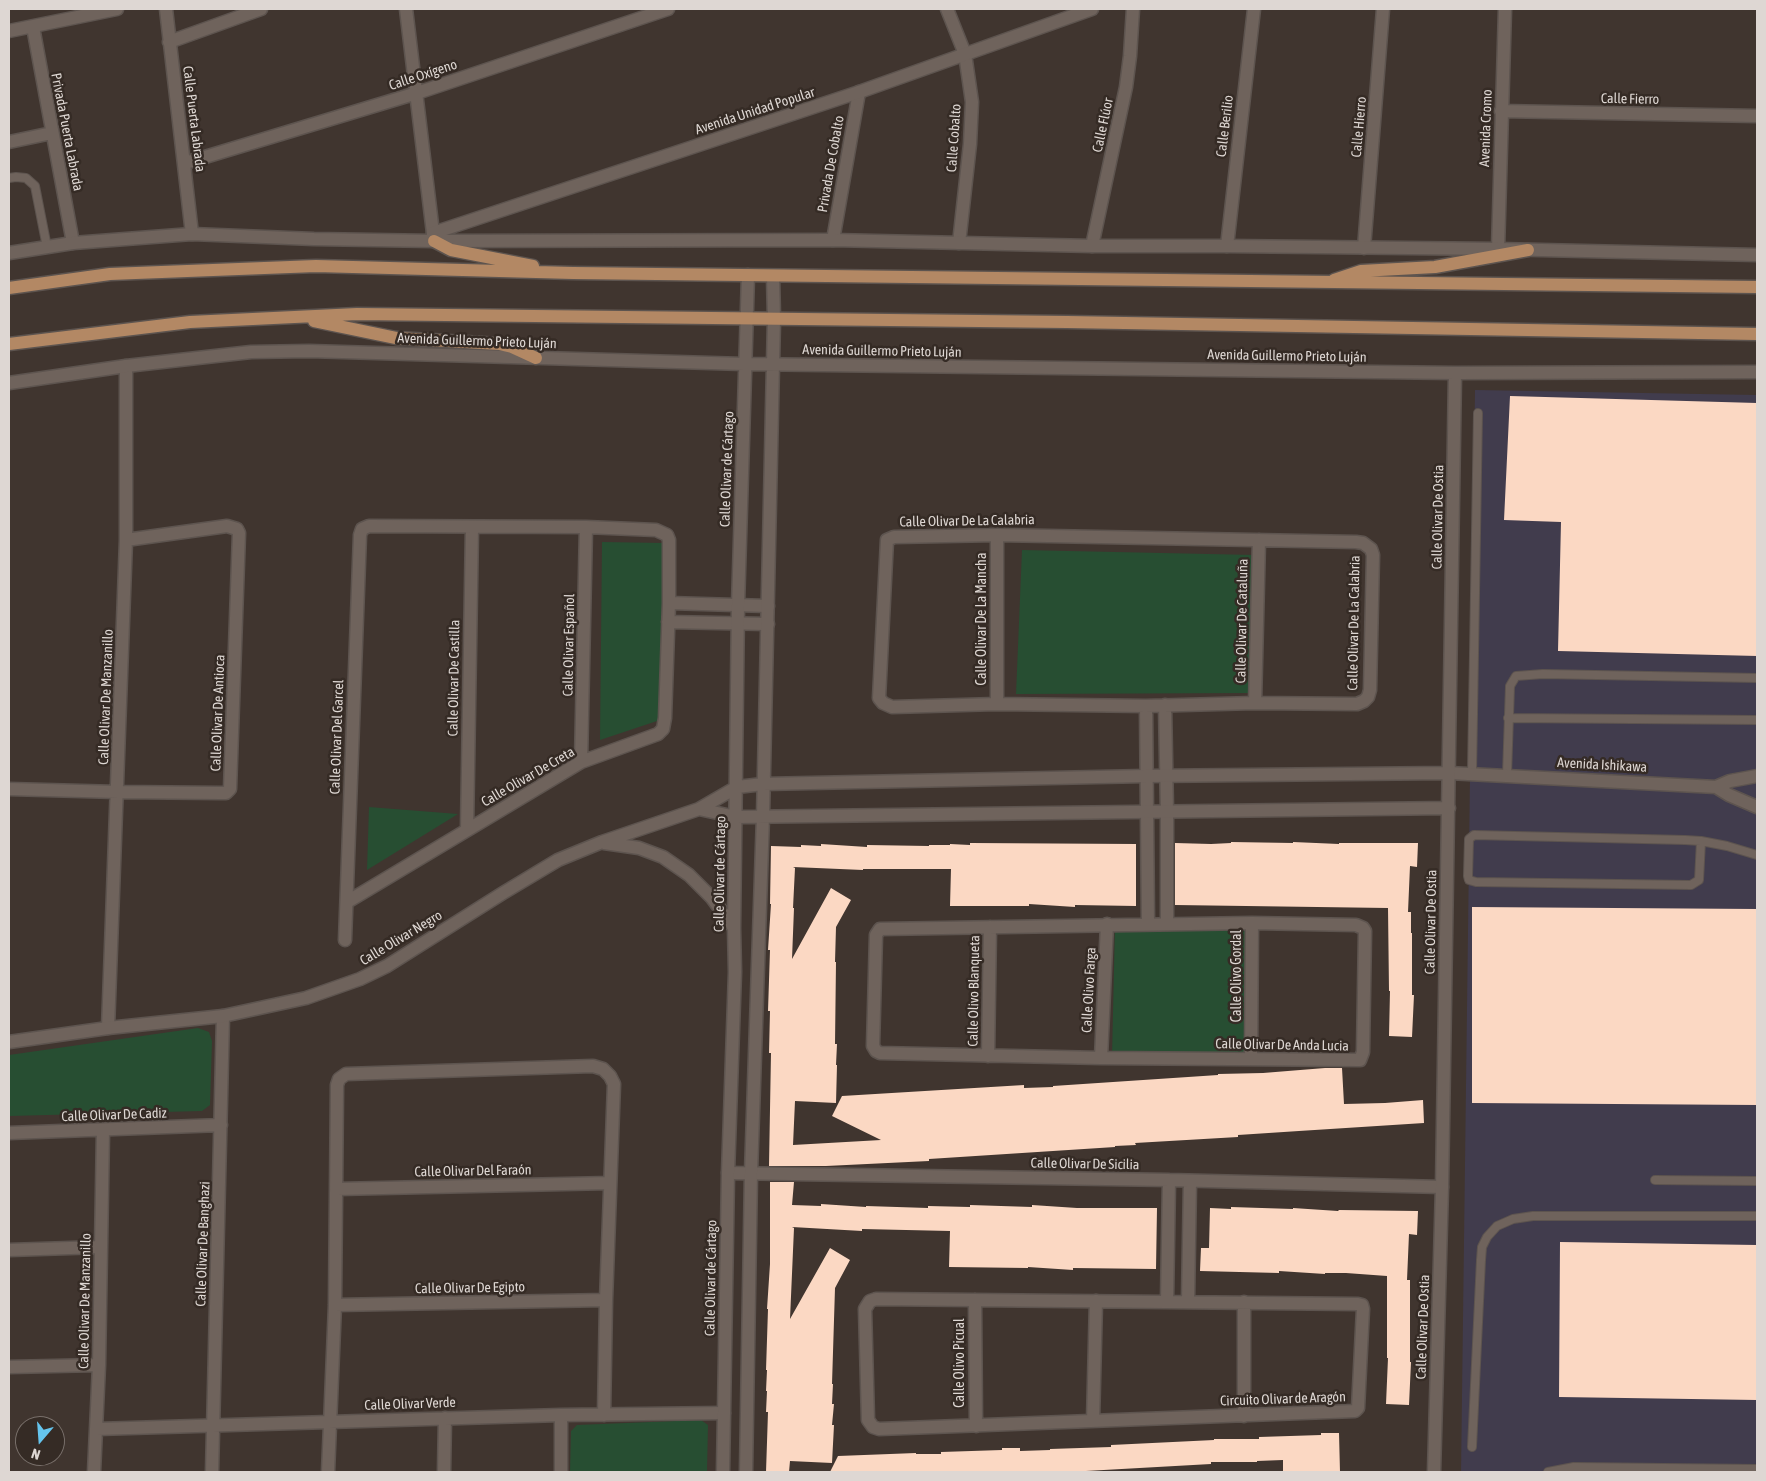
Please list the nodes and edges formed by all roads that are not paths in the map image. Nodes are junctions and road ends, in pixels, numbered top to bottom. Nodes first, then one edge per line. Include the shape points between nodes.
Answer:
1 (117, 9) edge
2 (166, 9) edge
3 (261, 9) edge
4 (406, 9) edge
5 (668, 9) edge
6 (947, 9) edge
7 (1092, 9) edge
8 (1133, 9) edge
9 (1254, 9) edge
10 (1383, 9) edge
11 (1505, 9) edge
12 (32, 27) junction
13 (9, 31) edge
14 (169, 42) junction
15 (965, 54) junction
16 (859, 92) junction
17 (417, 94) junction
18 (1501, 111) junction
19 (1757, 116) edge
20 (52, 133) junction
21 (9, 142) edge
22 (185, 163) junction
23 (9, 178) edge
24 (192, 234) junction
25 (433, 237) junction
26 (834, 240) junction
27 (73, 242) junction
28 (959, 243) junction
29 (1092, 246) junction
30 (1227, 246) junction
31 (47, 247) junction
32 (1364, 248) junction
33 (1498, 249) junction
34 (1528, 250) junction
35 (9, 253) edge
36 (1757, 255) edge
37 (573, 273) junction
38 (748, 275) junction
39 (773, 276) junction
40 (1322, 283) junction
41 (1757, 287) edge
42 (9, 288) edge
43 (297, 317) junction
44 (747, 318) junction
45 (774, 319) junction
46 (1757, 334) edge
47 (49, 338) junction
48 (9, 344) edge
49 (9, 352) edge
50 (536, 358) junction
51 (744, 364) junction
52 (772, 365) junction
53 (126, 366) junction
54 (1757, 372) edge
55 (1455, 373) junction
56 (9, 383) edge
57 (1478, 413) dead end
58 (586, 527) junction
59 (472, 528) junction
60 (360, 535) joint
61 (997, 535) junction
62 (126, 540) junction
63 (1259, 540) junction
64 (669, 603) junction
65 (738, 605) junction
66 (768, 606) junction
67 (668, 622) junction
68 (738, 624) junction
69 (768, 624) junction
70 (1757, 678) edge
71 (1255, 703) junction
72 (997, 704) junction
73 (1165, 705) junction
74 (1146, 706) junction
75 (1508, 718) junction
76 (1757, 720) edge
77 (581, 762) junction
78 (1449, 773) junction
79 (1472, 774) junction
80 (1507, 775) junction
81 (1146, 776) junction
82 (1166, 776) junction
83 (1757, 776) edge
84 (763, 784) junction
85 (737, 787) junction
86 (1716, 787) junction
87 (9, 789) edge
88 (118, 792) junction
89 (1757, 807) edge
90 (1448, 808) junction
91 (699, 809) junction
92 (1147, 812) junction
93 (1167, 812) junction
94 (764, 816) junction
95 (736, 818) junction
96 (467, 829) junction
97 (1701, 841) junction
98 (602, 842) junction
99 (1757, 855) edge
100 (346, 902) junction
101 (1252, 923) junction
102 (1107, 924) junction
103 (1148, 924) junction
104 (1167, 924) junction
105 (990, 927) junction
106 (734, 928) junction
107 (345, 940) dead end
108 (223, 1016) junction
109 (108, 1028) junction
110 (9, 1042) edge
111 (988, 1056) junction
112 (1101, 1058) junction
113 (1251, 1059) junction
114 (221, 1125) junction
115 (103, 1131) junction
116 (9, 1133) edge
117 (728, 1173) junction
118 (751, 1173) junction
119 (1169, 1180) junction
120 (1655, 1180) dead end
121 (1190, 1181) junction
122 (1757, 1181) edge
123 (610, 1183) junction
124 (1442, 1187) junction
125 (337, 1188) junction
126 (1757, 1216) edge
127 (101, 1247) junction
128 (9, 1250) edge
129 (606, 1300) junction
130 (975, 1300) junction
131 (1096, 1301) junction
132 (1167, 1301) junction
133 (1188, 1301) junction
134 (1244, 1302) junction
135 (335, 1305) junction
136 (99, 1365) junction
137 (9, 1367) edge
138 (724, 1413) junction
139 (561, 1415) junction
140 (604, 1415) junction
141 (1244, 1416) junction
142 (445, 1418) junction
143 (1093, 1421) junction
144 (330, 1422) junction
145 (212, 1425) junction
146 (976, 1426) junction
147 (97, 1429) junction
148 (1472, 1448) dead end
149 (1757, 1469) edge
150 (94, 1472) edge
151 (212, 1472) edge
152 (328, 1472) edge
153 (444, 1472) edge
154 (561, 1472) edge
155 (723, 1472) edge
156 (746, 1472) edge
157 (1434, 1472) edge
158 (1548, 1472) edge

1 - 12 street
2 - 14 street, Calle Puerta Labrada
3 - 14 street
4 - 17 street
5 - 17 street, Calle Oxígeno
6 - 15 street, Calle Cobalto
7 - 15 street, Avenida Unidad Popular
8 - 29 street, Calle Flúor via 1126,87
9 - 30 street, Calle Berilio
10 - 32 street, Calle Hierro
11 - 18 street, Avenida Cromo
12 - 13 street
12 - 20 street, Privada Puerta Labrada
14 - 22 street, Calle Puerta Labrada
15 - 16 street, Avenida Unidad Popular
15 - 28 street, Calle Cobalto via 972,120
16 - 25 street, Avenida Unidad Popular
16 - 26 street, Privada De Cobalto
17 - 22 street, Calle Oxígeno
17 - 25 street
18 - 19 street, Calle Fierro
18 - 33 street, Avenida Cromo
20 - 21 street
20 - 27 street, Privada Puerta Labrada
22 - 24 street, Calle Puerta Labrada
23 - 31 lane via 26,178 35,186
24 - 25 street
24 - 27 street
25 - 26 street
25 - 37 main road via 444,248
26 - 28 street
27 - 31 street
28 - 29 street
29 - 30 street
30 - 32 street
31 - 35 street
32 - 33 street
33 - 34 street
34 - 36 street
34 - 40 main road via 1435,267 1360,272
37 - 38 main road
37 - 42 main road via 306,267 110,274
38 - 39 main road
38 - 44 street, Calle Olivar de Cártago
39 - 40 main road
39 - 45 street
40 - 41 main road
43 - 44 main road, Avenida Guillermo Prieto Luján via 367,314
43 - 47 main road, Avenida Guillermo Prieto Luján via 190,322
43 - 50 main road via 396,338 512,347
44 - 45 main road, Avenida Guillermo Prieto Luján
44 - 51 street, Calle Olivar de Cártago
45 - 46 main road, Avenida Guillermo Prieto Luján
45 - 52 street
47 - 48 main road, Avenida Guillermo Prieto Luján
47 - 49 main road
50 - 51 street, Avenida Guillermo Prieto Luján
50 - 53 street, Avenida Guillermo Prieto Luján via 251,352
51 - 52 street, Avenida Guillermo Prieto Luján
51 - 65 street, Calle Olivar de Cártago
52 - 55 street, Avenida Guillermo Prieto Luján
52 - 66 street
53 - 56 street, Avenida Guillermo Prieto Luján
53 - 62 street, Calle Olivar De Manzanillo
54 - 55 street, Avenida Guillermo Prieto Luján
55 - 78 street, Calle Olivar De Ostia
57 - 79 lane
58 - 59 street, Calle Olivar De Creta
58 - 64 street, Calle Olivar De Creta via 656,530 667,535
58 - 77 street, Calle Olivar Español
59 - 60 street, Calle Olivar De Creta via 368,526
59 - 96 street, Calle Olivar De Castilla
60 - 100 street, Calle Olivar Del Garcel
61 - 63 street, Calle Olivar De La Calabria
61 - 72 street, Calle Olivar De La Mancha
61 - 72 street, Calle Olivar De La Calabria via 894,537 887,540 879,698 892,707
62 - 88 street, Calle Olivar De Manzanillo
62 - 88 street, Calle Olivar De Antioca via 227,526 233,526 239,533 232,775 230,789 226,793
63 - 71 street, Calle Olivar De Cataluña
63 - 71 street, Calle Olivar De La Calabria via 1356,542 1363,543 1374,555 1368,697 1357,704
64 - 65 street
64 - 67 street, Calle Olivar De Creta
65 - 66 street
65 - 68 street, Calle Olivar de Cártago
66 - 69 street
67 - 68 street
67 - 77 street, Calle Olivar De Creta via 663,730
68 - 69 street
68 - 85 street, Calle Olivar de Cártago
69 - 84 street
70 - 75 lane via 1521,675 1516,676 1510,686
71 - 73 street, Calle Olivar De La Calabria
72 - 74 street, Calle Olivar De La Calabria
73 - 74 street, Calle Olivar De La Calabria
73 - 82 street
74 - 81 street
75 - 76 lane
75 - 80 lane
77 - 96 street, Calle Olivar De Creta
78 - 79 street, Avenida Ishikawa
78 - 82 street, Avenida Ishikawa
78 - 90 street, Calle Olivar De Ostia
79 - 80 street, Avenida Ishikawa
80 - 86 street, Avenida Ishikawa
81 - 82 street, Avenida Ishikawa
81 - 84 street, Avenida Ishikawa
81 - 92 street
82 - 93 street
83 - 86 street, Avenida Ishikawa
84 - 85 street, Avenida Ishikawa
84 - 94 street
85 - 91 street, Calle Olivar Negro
85 - 95 street, Calle Olivar de Cártago
86 - 89 street, Avenida Ishikawa
87 - 88 street, Calle Olivar De Antioca
88 - 109 street, Calle Olivar De Manzanillo
90 - 93 street
90 - 124 street, Calle Olivar De Ostia
91 - 95 street
91 - 98 street, Calle Olivar Negro
92 - 93 street
92 - 94 street
92 - 103 street
93 - 104 street
94 - 95 street
94 - 118 street
95 - 106 street, Calle Olivar de Cártago
96 - 100 street, Calle Olivar De Creta
97 - 97 lane via 1698,880 1691,885 1472,881 1468,876 1469,839 1474,835
97 - 99 lane
98 - 106 street via 639,848 663,858 689,875
98 - 108 street, Calle Olivar Negro via 558,860 367,976 306,998
100 - 107 street, Calle Olivar Del Garcel
101 - 104 street, Calle Olivar De Anda Lucia
101 - 113 street, Calle Olivo Gordal
101 - 113 street, Calle Olivar De Anda Lucia via 1356,925 1365,931 1363,1052 1360,1060
102 - 103 street, Calle Olivar De Anda Lucia
102 - 105 street, Calle Olivar De Anda Lucia
102 - 112 street, Calle Olivo Farga
103 - 104 street, Calle Olivar De Anda Lucia
105 - 111 street, Calle Olivo Blanqueta
105 - 111 street, Calle Olivar De Anda Lucia via 878,930 873,1046 880,1053
106 - 117 street, Calle Olivar de Cártago
108 - 109 street, Calle Olivar Negro
108 - 114 street, Calle Olivar De Banghazi
109 - 110 street, Calle Olivar Negro
111 - 112 street, Calle Olivar De Anda Lucia
112 - 113 street, Calle Olivar De Anda Lucia
114 - 115 street, Calle Olivar De Cadiz
114 - 145 street, Calle Olivar De Banghazi
115 - 116 street, Calle Olivar De Cadiz
115 - 127 street, Calle Olivar De Manzanillo
117 - 118 street, Calle Olivar De Sicilia
117 - 138 street, Calle Olivar de Cártago
118 - 119 street, Calle Olivar De Sicilia
118 - 156 street
119 - 121 street, Calle Olivar De Sicilia
119 - 132 street
120 - 122 lane
121 - 124 street, Calle Olivar De Sicilia
121 - 133 street
123 - 125 street, Calle Olivar Del Faraón
123 - 125 street via 614,1084 603,1069 593,1066 346,1074 337,1085
123 - 129 street
124 - 157 street, Calle Olivar De Ostia
125 - 135 street
126 - 148 lane via 1533,1216 1497,1226 1482,1247
127 - 128 street
127 - 136 street, Calle Olivar De Manzanillo
129 - 135 street, Calle Olivar De Egipto
129 - 140 street
130 - 131 street, Circuito Olivar de Aragón
130 - 146 street, Calle Olivo Picual
130 - 146 street, Circuito Olivar de Aragón via 876,1299 870,1301 865,1309 869,1424 879,1429
131 - 132 street, Circuito Olivar de Aragón
131 - 143 street
132 - 133 street, Circuito Olivar de Aragón
133 - 134 street, Circuito Olivar de Aragón
134 - 141 street
134 - 141 street, Circuito Olivar de Aragón via 1358,1304 1363,1309 1357,1410
135 - 144 street
136 - 137 street
136 - 147 street, Calle Olivar De Manzanillo
138 - 140 street, Calle Olivar Verde
138 - 155 street, Calle Olivar de Cártago
139 - 140 street, Calle Olivar Verde
139 - 142 street, Calle Olivar Verde
139 - 154 street
141 - 143 street, Circuito Olivar de Aragón
142 - 144 street, Calle Olivar Verde
142 - 153 street
143 - 146 street, Circuito Olivar de Aragón
144 - 145 street, Calle Olivar Verde
144 - 152 street
145 - 147 street, Calle Olivar Verde
145 - 151 street, Calle Olivar De Banghazi
147 - 150 street, Calle Olivar De Manzanillo
149 - 158 lane via 1574,1467

